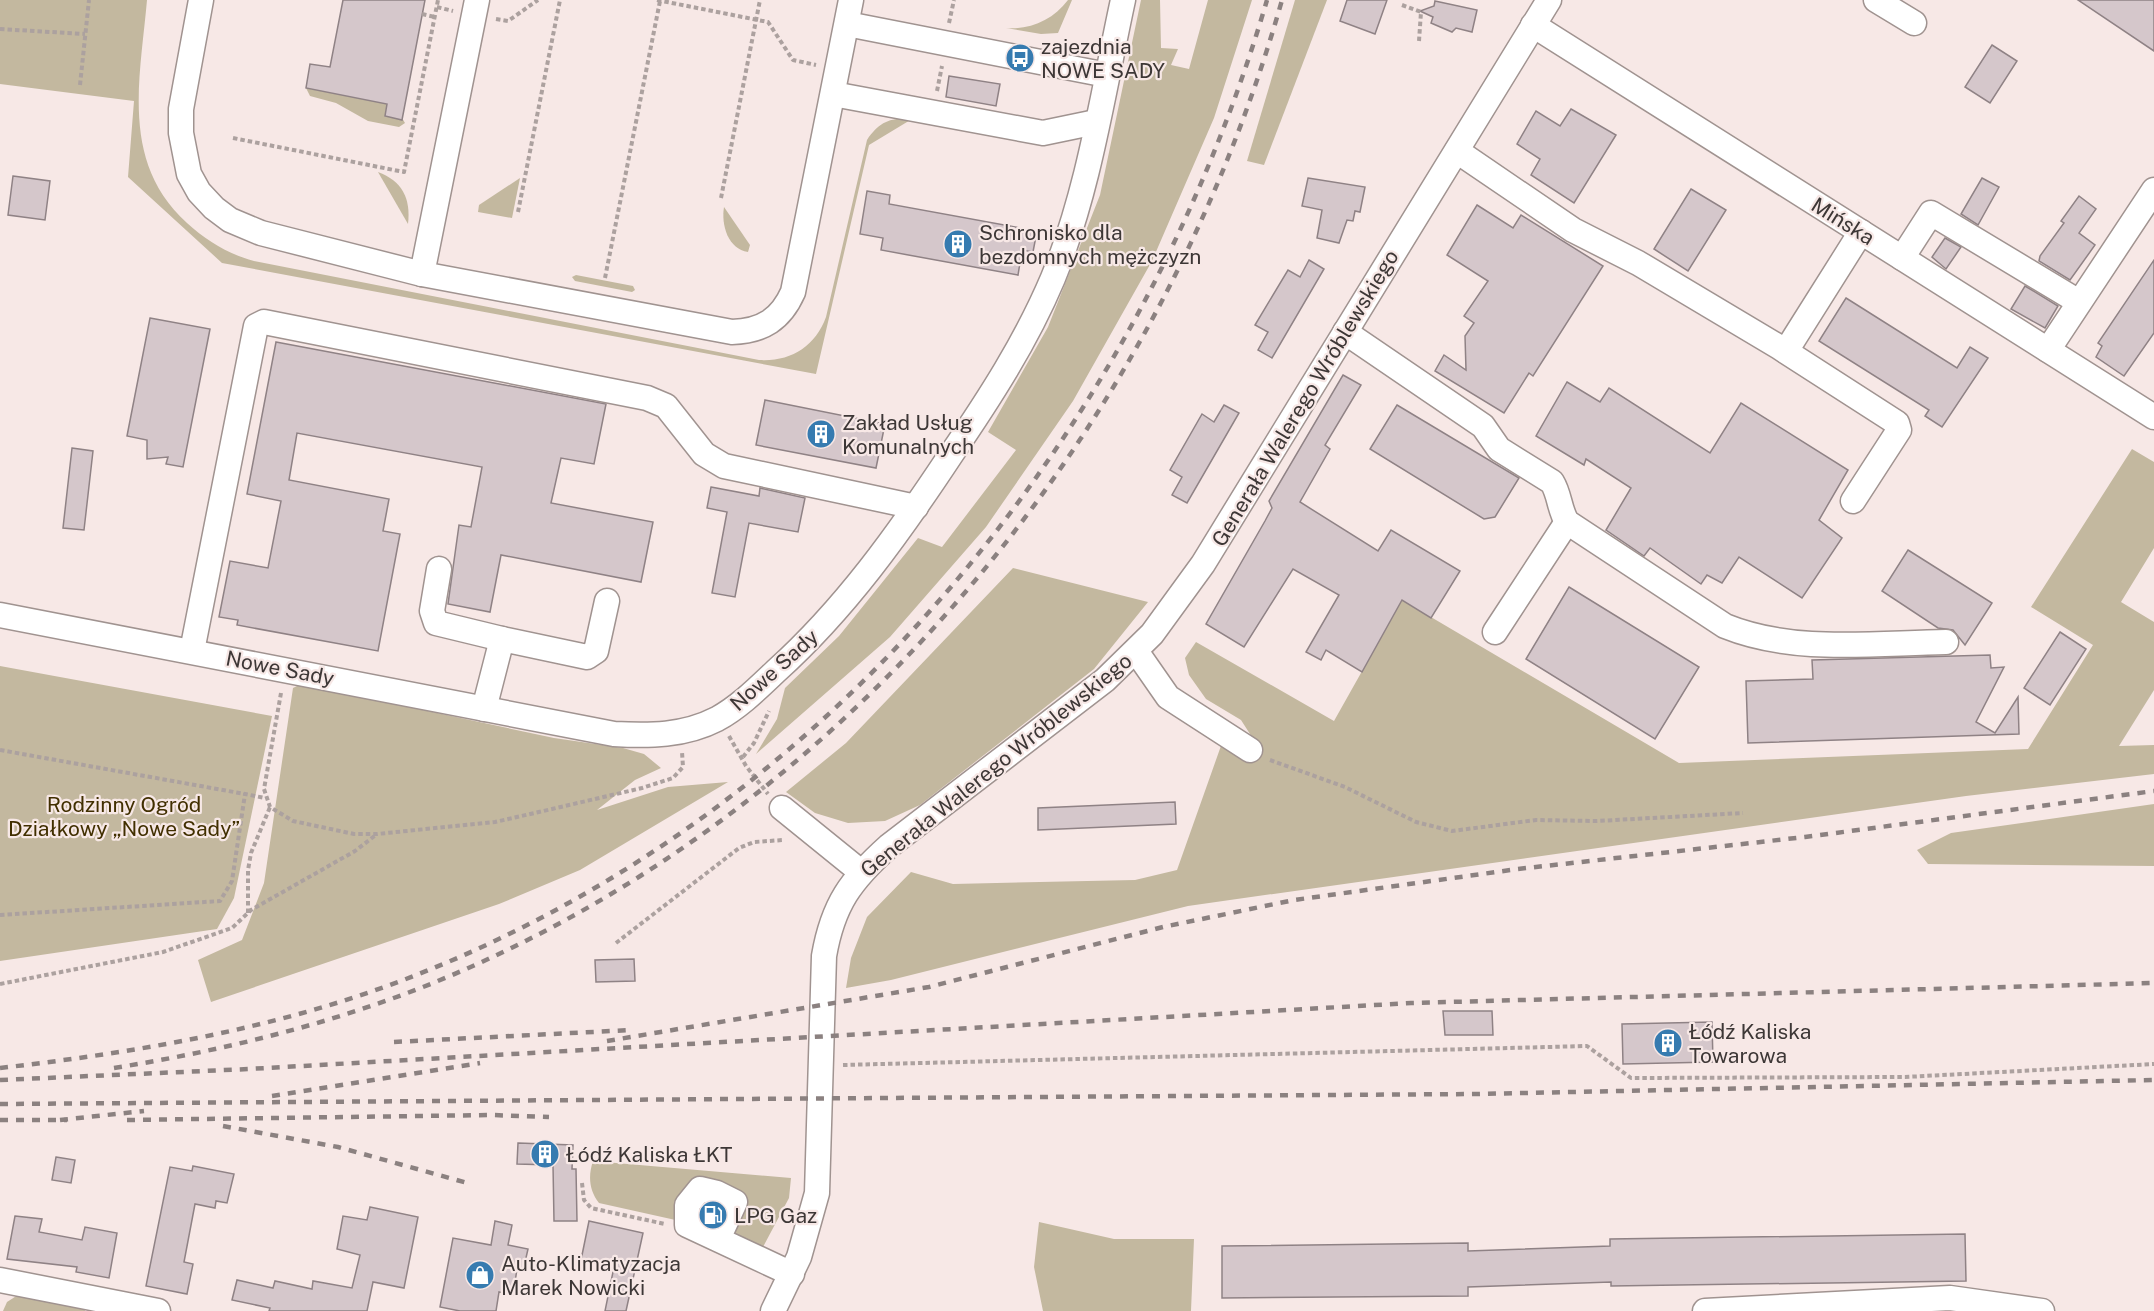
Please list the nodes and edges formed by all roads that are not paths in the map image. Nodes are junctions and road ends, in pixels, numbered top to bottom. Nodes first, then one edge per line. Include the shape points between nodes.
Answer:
1 (201, 0) edge
2 (477, 0) edge
3 (851, 0) edge
4 (1124, 0) edge
5 (1549, 0) edge
6 (1876, 0) edge
7 (1914, 23) dead end
8 (847, 24) junction
9 (1533, 25) junction
10 (1107, 75) junction
11 (833, 94) junction
12 (1096, 122) junction
13 (1457, 152) junction
14 (2154, 190) edge
15 (1861, 232) junction
16 (1902, 258) junction
17 (422, 274) junction
18 (2079, 302) junction
19 (1344, 332) junction
20 (2048, 350) junction
21 (1786, 351) junction
22 (2154, 417) edge
23 (1853, 501) dead end
24 (916, 507) junction
25 (1567, 522) junction
26 (440, 569) dead end
27 (607, 601) dead end
28 (0, 615) edge
29 (1495, 632) dead end
30 (502, 639) junction
31 (1946, 642) dead end
32 (192, 651) junction
33 (1136, 651) junction
34 (484, 709) junction
35 (1250, 750) road end
36 (782, 808) road end
37 (861, 872) junction
38 (718, 1239) junction
39 (792, 1274) junction
40 (0, 1280) edge
41 (100, 1306) edge
42 (2033, 1310) edge
43 (158, 1311) edge
44 (774, 1311) edge
45 (1705, 1311) edge

1 - 17 street via 181,109 189,174 199,192 214,208 246,228
2 - 17 street
3 - 8 street
4 - 10 street, Nowe Sady
5 - 9 street, Generała Walerego Wróblewskiego
6 - 7 street
8 - 10 street
8 - 11 street
9 - 13 street, Generała Walerego Wróblewskiego
9 - 15 street, Mińska
10 - 12 street, Nowe Sady
11 - 12 street via 1043,133
11 - 17 street via 793,292 786,307 761,327 747,331 715,330
12 - 24 street, Nowe Sady via 1072,221 1031,327 999,383
13 - 19 street, Generała Walerego Wróblewskiego
13 - 21 street via 1573,230 1638,263
14 - 18 street
15 - 16 street, Mińska
15 - 21 street
16 - 18 street via 1930,213
16 - 20 street, Mińska
18 - 20 street
19 - 25 street via 1483,426 1499,449 1552,482
19 - 33 street, Generała Walerego Wróblewskiego via 1203,564 1166,617
20 - 22 street, Mińska
21 - 23 street via 1897,423 1899,430
24 - 32 street via 724,466 704,454 666,406 646,398 264,322 256,326
24 - 34 street, Nowe Sady via 810,640 740,705 718,719 676,733 614,734
25 - 29 street
25 - 31 street via 1715,620 1750,636 1810,645
26 - 30 street via 432,611 436,622
27 - 30 street via 596,651 587,657
28 - 32 street, Nowe Sady
30 - 34 street
32 - 34 street, Nowe Sady
33 - 35 street via 1168,697
33 - 37 street, Generała Walerego Wróblewskiego via 1083,700
36 - 37 street
37 - 39 street, Generała Walerego Wróblewskiego via 841,900 826,945 818,1193
38 - 38 street via 687,1225 687,1205 700,1189 717,1192 735,1202
38 - 39 street
39 - 44 street, Generała Walerego Wróblewskiego
40 - 41 street
41 - 43 street
42 - 45 street via 1950,1298

